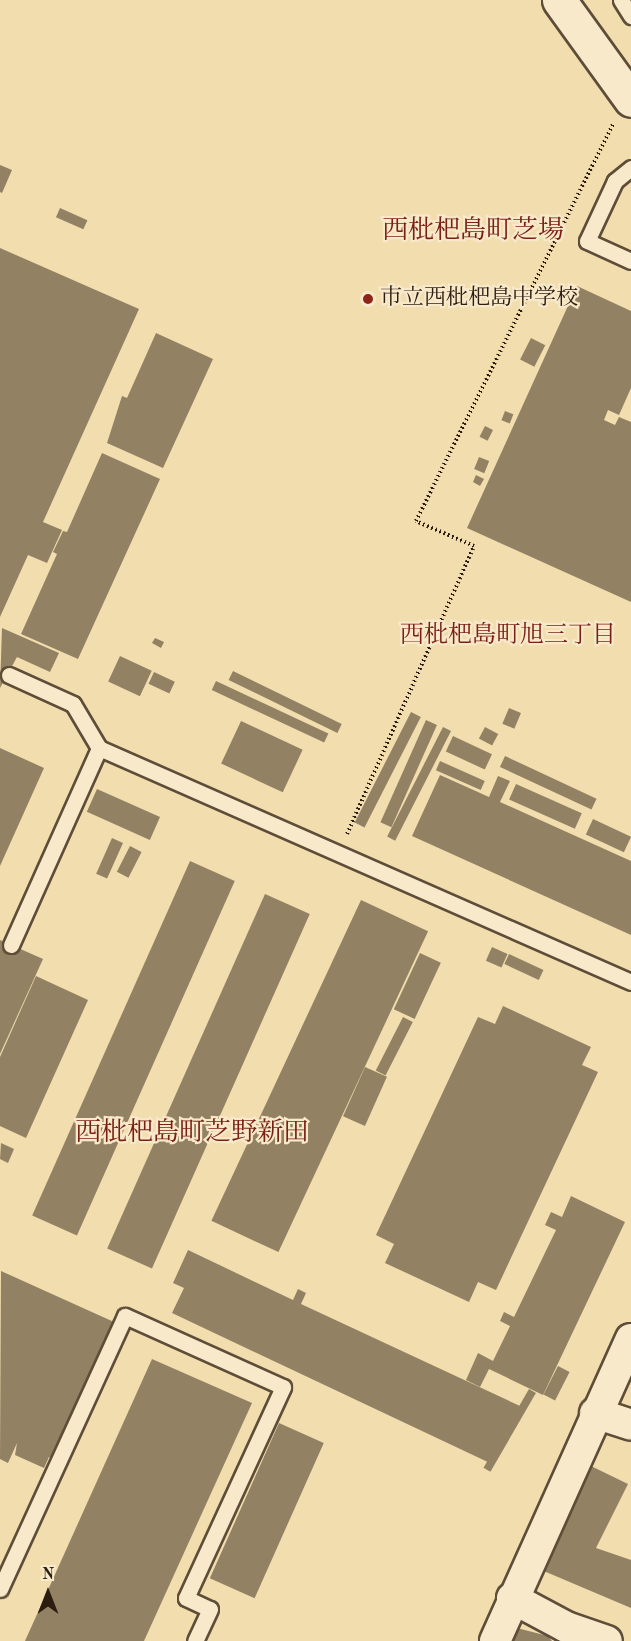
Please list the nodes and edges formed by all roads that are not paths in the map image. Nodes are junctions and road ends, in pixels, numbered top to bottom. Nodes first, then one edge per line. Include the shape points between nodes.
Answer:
1 (560, 0) edge
2 (621, 0) edge
3 (631, 16) edge
4 (629, 97) edge
5 (631, 168) edge
6 (631, 261) edge
7 (9, 675) dead end
8 (99, 748) junction
9 (11, 945) dead end
10 (631, 982) edge
11 (631, 1339) edge
12 (595, 1413) junction
13 (631, 1425) edge
14 (0, 1589) edge
15 (512, 1598) junction
16 (195, 1641) edge
17 (495, 1641) edge
18 (607, 1641) edge

1 - 4 street
2 - 3 lane
5 - 6 lane via 615,181 587,241
7 - 8 lane via 73,704
8 - 9 lane
8 - 10 lane
11 - 12 street
12 - 13 street
12 - 15 street
14 - 16 lane via 125,1316 283,1387 186,1598 210,1609
15 - 17 street
15 - 18 street via 566,1627

